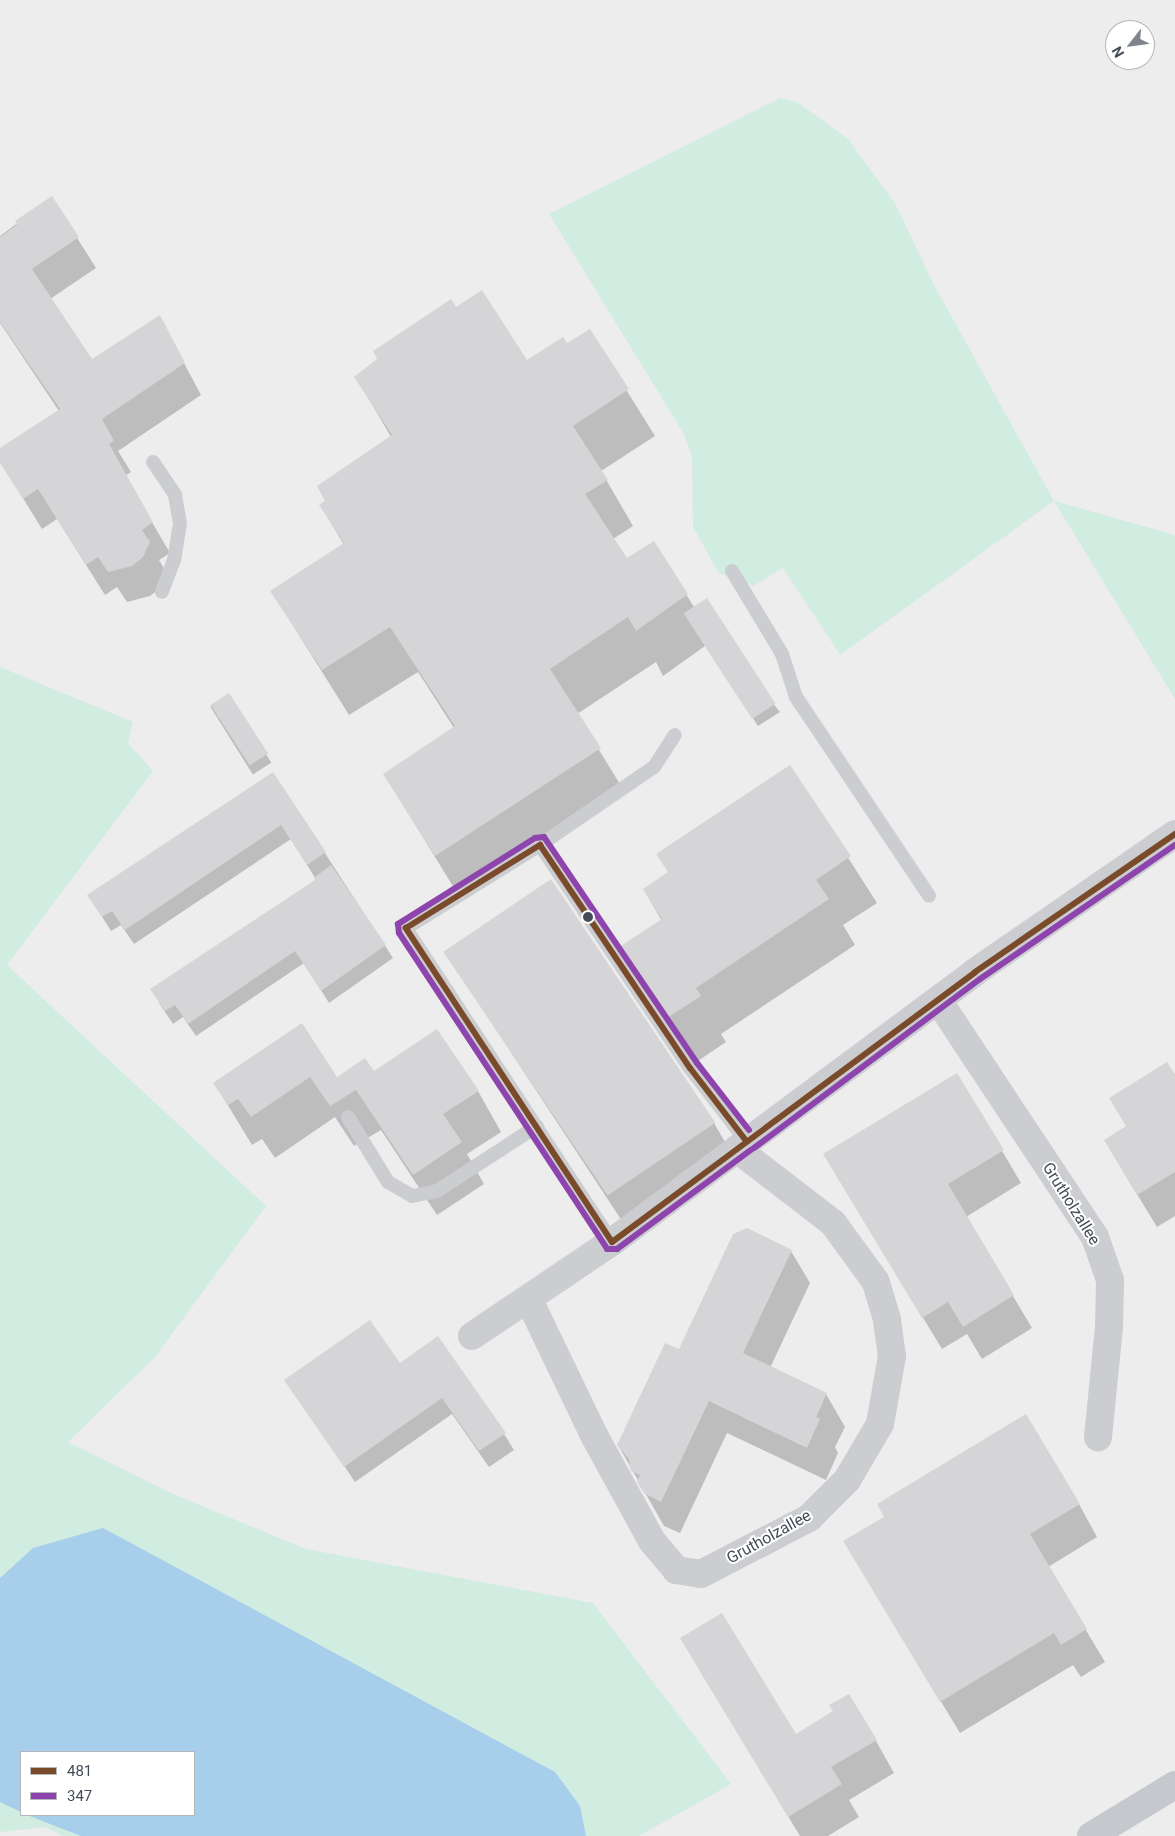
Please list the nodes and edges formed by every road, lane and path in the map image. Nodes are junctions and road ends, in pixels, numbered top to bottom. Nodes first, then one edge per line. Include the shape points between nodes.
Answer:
1 (154, 462) dead end
2 (732, 572) dead end
3 (162, 592) dead end
4 (675, 735) dead end
5 (1175, 834) edge
6 (540, 845) junction
7 (929, 896) dead end
8 (938, 1000) junction
9 (348, 1117) dead end
10 (537, 1126) junction
11 (742, 1146) junction
12 (612, 1242) junction
13 (529, 1300) junction
14 (472, 1336) dead end
15 (1098, 1437) dead end
16 (1175, 1785) edge
17 (1091, 1836) edge

1 - 3 lane via 175,495 180,523 174,560
2 - 7 lane via 782,654 796,697
4 - 6 lane via 654,767
5 - 8 street
6 - 10 lane via 406,928
6 - 11 lane
8 - 11 street
8 - 15 street, Grutholzallee via 1095,1237 1110,1280 1110,1327
9 - 10 lane via 388,1182 412,1196 437,1191
10 - 12 lane
11 - 12 street
11 - 13 street, Grutholzallee via 833,1222 876,1282 887,1319 892,1356 880,1424 847,1480 809,1518 701,1574 676,1570 652,1541 637,1515 591,1429
12 - 13 street
13 - 14 street
16 - 17 main road

